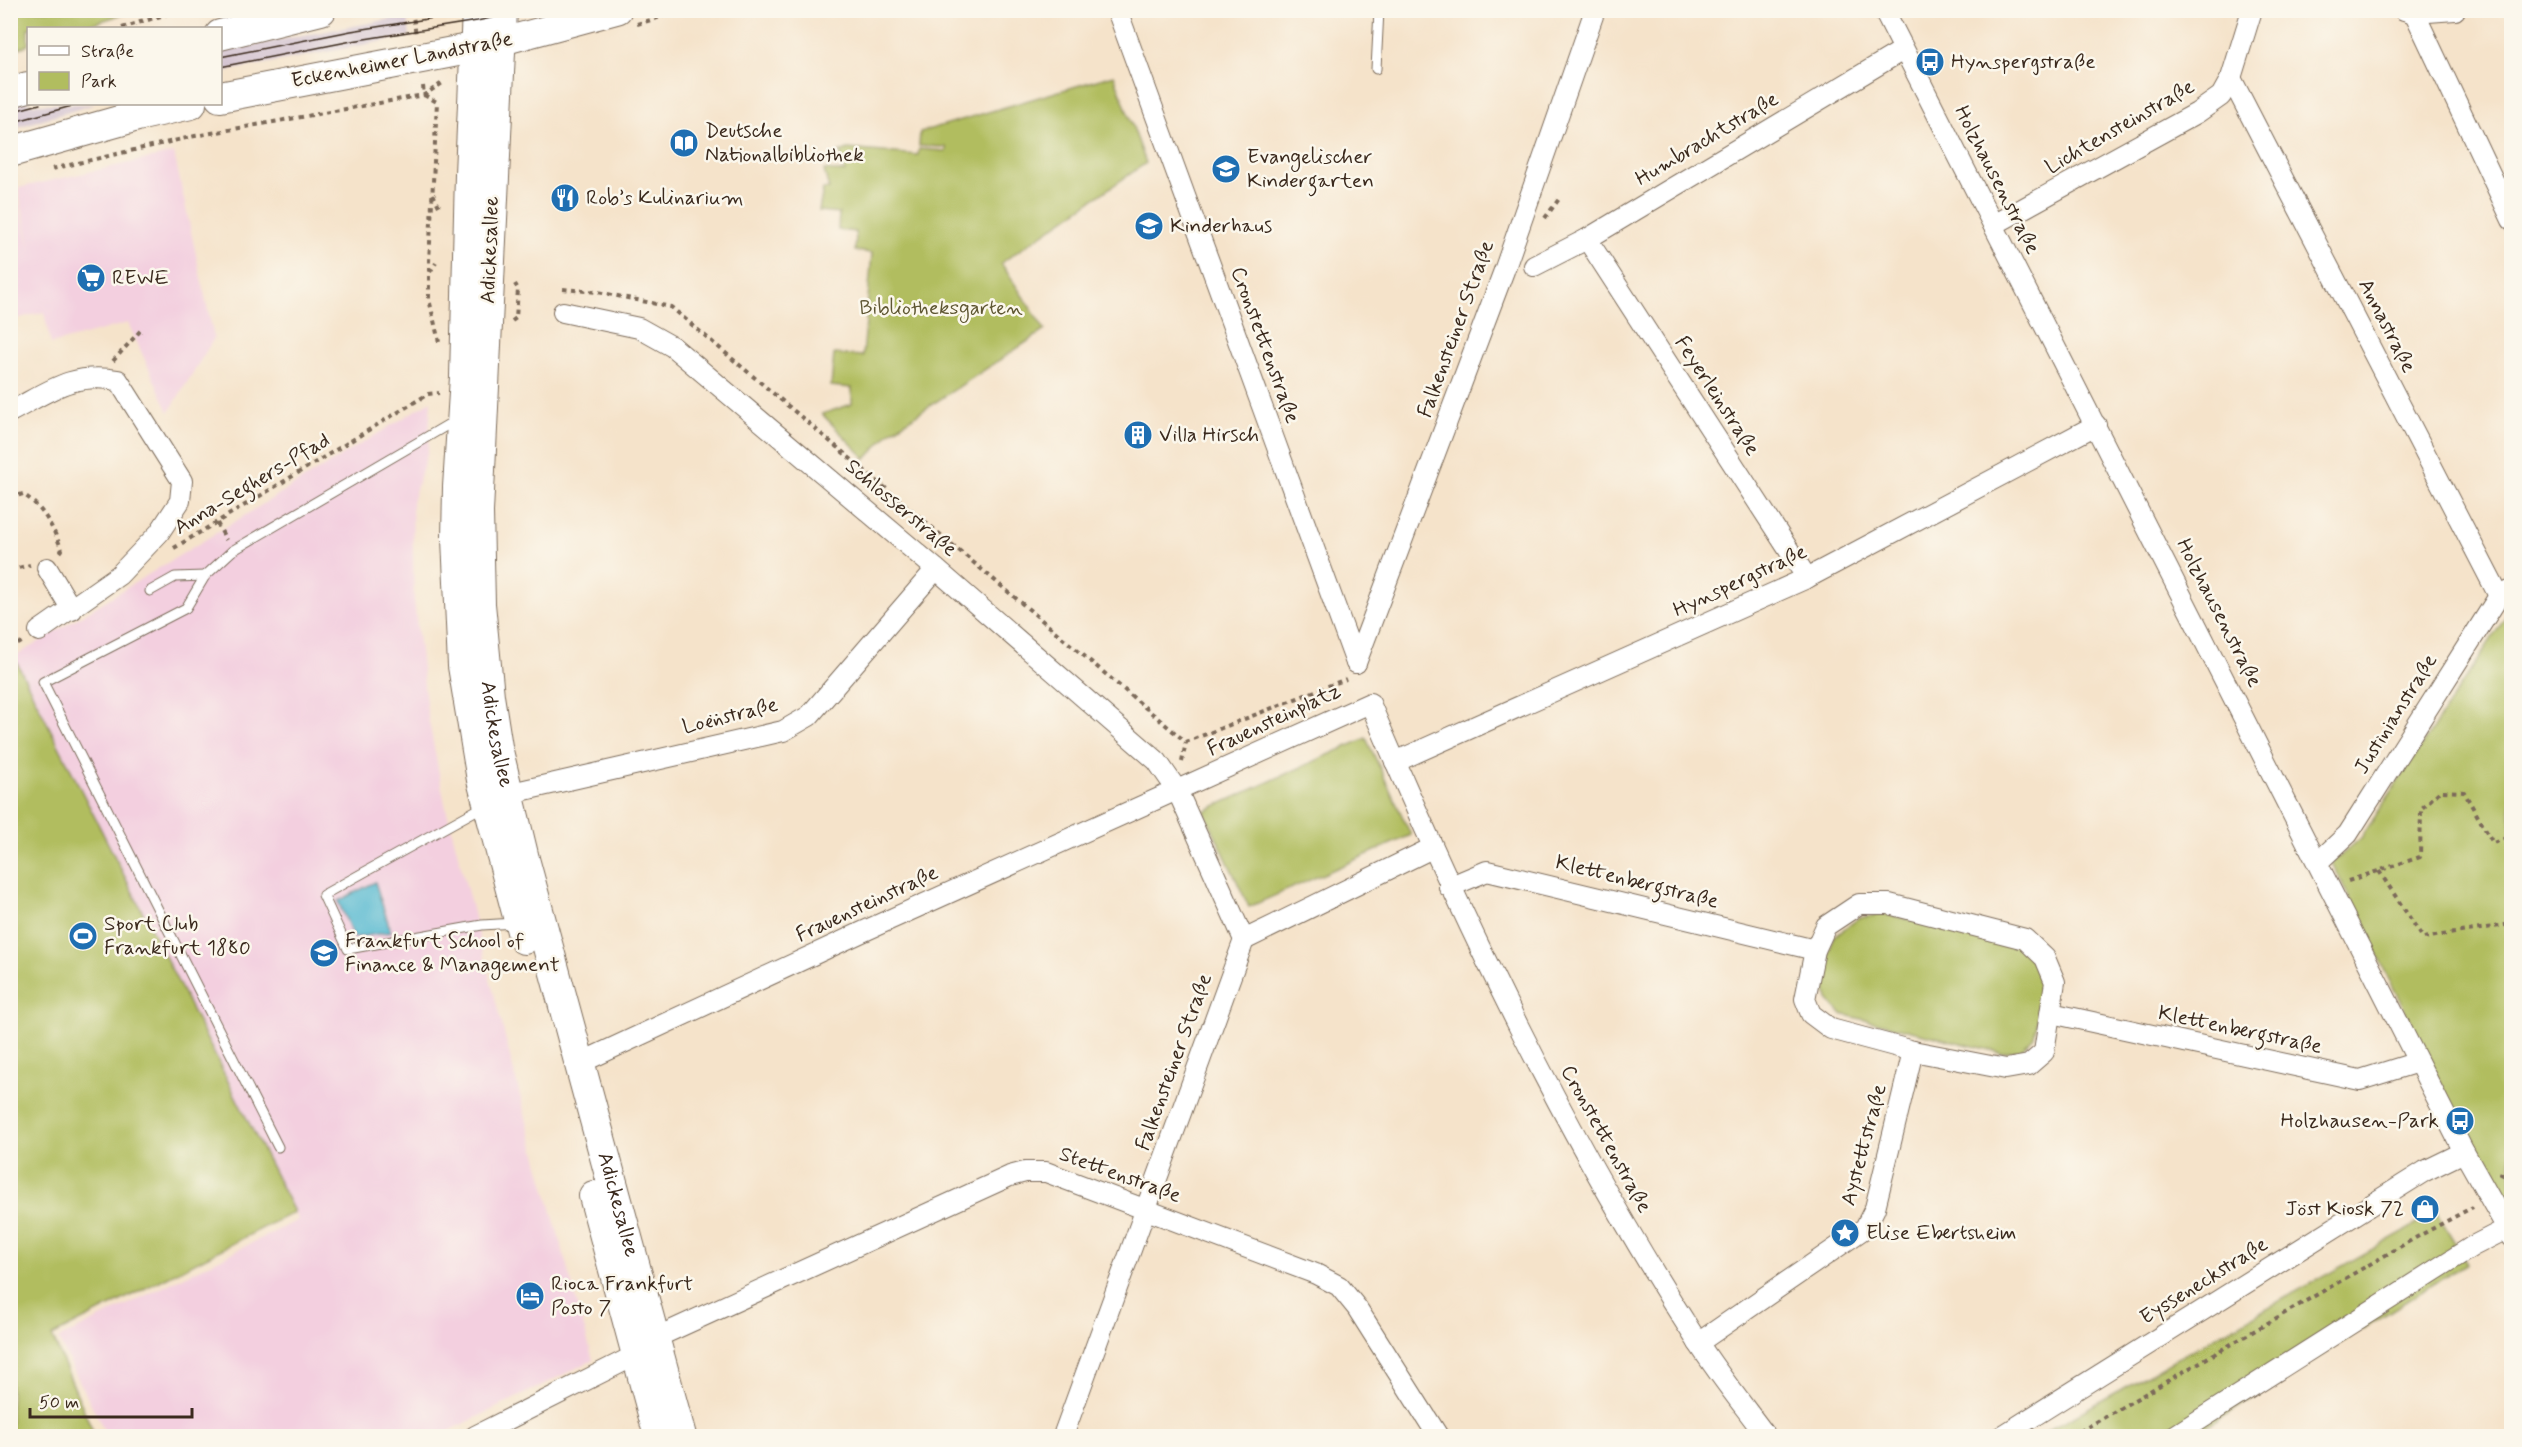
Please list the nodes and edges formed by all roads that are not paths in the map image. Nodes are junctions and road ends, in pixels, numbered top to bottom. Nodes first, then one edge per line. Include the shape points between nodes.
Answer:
1 (321, 10) edge
2 (477, 10) edge
3 (501, 10) edge
4 (618, 10) edge
5 (1117, 10) edge
6 (1379, 10) edge
7 (1595, 10) edge
8 (1884, 10) edge
9 (2252, 10) edge
10 (2454, 10) edge
11 (2410, 11) edge
12 (222, 35) edge
13 (488, 45) junction
14 (1903, 50) junction
15 (1376, 69) dead end
16 (2231, 78) junction
17 (27, 87) edge
18 (10, 92) edge
19 (222, 97) edge
20 (186, 105) edge
21 (10, 152) edge
22 (2511, 220) edge
23 (1994, 225) junction
24 (1587, 239) junction
25 (1534, 266) dead end
26 (563, 312) dead end
27 (10, 412) edge
28 (461, 418) junction
29 (2096, 425) junction
30 (47, 568) road end
31 (936, 569) junction
32 (205, 576) junction
33 (1807, 578) junction
34 (150, 591) dead end
35 (2505, 593) edge
36 (72, 610) junction
37 (39, 631) dead end
38 (1353, 670) joint
39 (1395, 762) junction
40 (1177, 790) junction
41 (498, 799) junction
42 (1432, 848) junction
43 (2318, 862) junction
44 (1449, 887) junction
45 (519, 923) junction
46 (1244, 940) junction
47 (1815, 950) junction
48 (2050, 1013) junction
49 (1913, 1051) junction
50 (2418, 1062) junction
51 (578, 1064) junction
52 (278, 1148) dead end
53 (2464, 1152) junction
54 (1146, 1210) junction
55 (2510, 1230) edge
56 (1698, 1343) junction
57 (646, 1347) junction
58 (475, 1437) edge
59 (659, 1437) edge
60 (681, 1437) edge
61 (1063, 1437) edge
62 (1438, 1437) edge
63 (1766, 1437) edge
64 (2002, 1437) edge
65 (2174, 1437) edge

1 - 12 main road
2 - 13 main road, Adickesallee
3 - 13 main road, Adickesallee
4 - 13 main road, Eckenheimer Landstraße
5 - 38 street, Cronstettenstraße
6 - 15 lane
7 - 38 street, Falkensteiner Straße via 1505,268
8 - 14 street, Holzhausenstraße
9 - 16 street, Lichtensteinstraße
10 - 11 street
11 - 22 street
13 - 19 main road, Eckenheimer Landstraße
13 - 28 main road, Adickesallee via 470,174
13 - 41 main road, Adickesallee via 478,556
14 - 23 street, Holzhausenstraße
14 - 24 street, Humbrachtstraße
16 - 23 street, Lichtensteinstraße via 2221,96 2197,113
16 - 35 street, Annastraße
17 - 18 main road
20 - 21 main road
23 - 29 street, Holzhausenstraße
24 - 25 street, Humbrachtstraße
24 - 33 street, Feyerleinstraße
26 - 31 street, Schlosserstraße via 639,328 674,347
27 - 36 street via 73,380 118,380 182,481 180,501 159,533 119,575
28 - 32 lane via 232,551
28 - 41 main road, Adickesallee via 457,539 463,666
29 - 33 street, Hynspergstraße
29 - 43 street, Holzhausenstraße
30 - 36 street
31 - 40 street, Schlosserstraße via 1157,761
31 - 41 street, Loënstraße via 809,716 783,731
32 - 34 lane via 175,577
32 - 52 lane via 186,608 43,682
33 - 39 street, Hynspergstraße
35 - 43 street, Justinianstraße via 2348,834
36 - 37 street
39 - 40 street, Frauensteinplatz via 1370,703
39 - 42 street, Frauensteinplatz
40 - 46 street
40 - 51 street, Frauensteinstraße
41 - 45 main road, Adickesallee
41 - 45 lane via 323,895 348,949 482,925
41 - 51 main road, Adickesallee
42 - 44 street, Cronstettenstraße
42 - 46 street
43 - 50 street, Holzhausenstraße
44 - 47 street, Klettenbergstraße via 1487,871
44 - 56 street, Cronstettenstraße via 1569,1126
45 - 57 main road, Adickesallee
46 - 54 street, Falkensteiner Straße
47 - 48 street via 1826,926 1859,904 1889,903 2025,939 2044,958 2055,982
47 - 49 street via 1805,999 1811,1014 1831,1029
48 - 49 street via 2044,1052 2029,1065 2006,1069
48 - 50 street, Klettenbergstraße via 2360,1080
49 - 56 street, Aystettstraße via 1875,1208 1865,1228
50 - 53 street, Holzhausenstraße
51 - 57 main road, Adickesallee
53 - 55 street, Holzhausenstraße
53 - 64 street, Eysseneckstraße via 2425,1171
54 - 57 street, Stettenstraße via 1046,1172 1010,1176
54 - 61 street, Falkensteiner Straße
54 - 62 street, Stettenstraße via 1339,1286
55 - 65 street via 2473,1246
56 - 63 street, Cronstettenstraße
57 - 58 street
57 - 59 main road, Adickesallee
57 - 60 main road, Adickesallee

